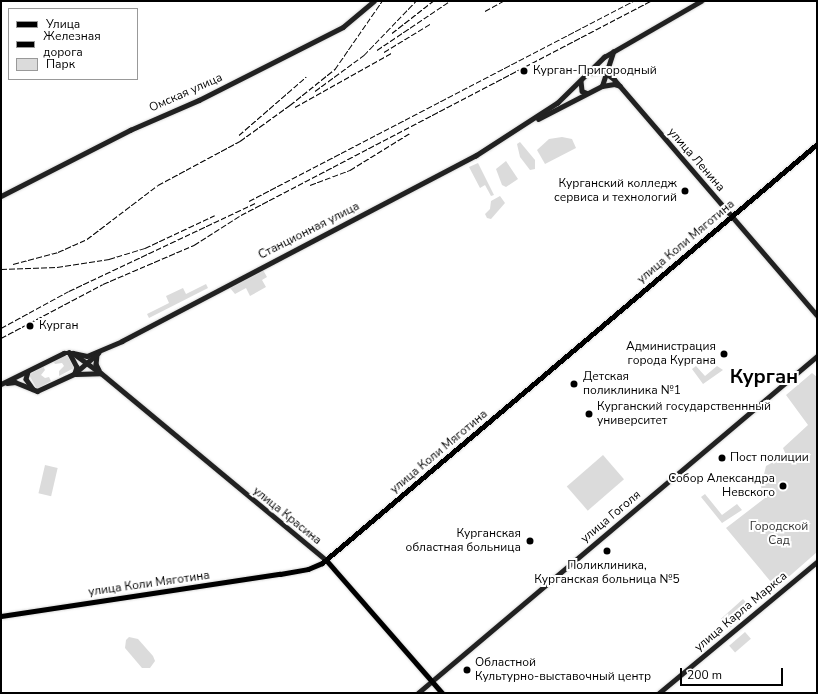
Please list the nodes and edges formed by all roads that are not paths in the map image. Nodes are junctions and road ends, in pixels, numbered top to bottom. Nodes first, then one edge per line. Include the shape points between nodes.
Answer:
1 (374, 1) edge
2 (701, 1) edge
3 (614, 51) junction
4 (588, 73) junction
5 (607, 73) junction
6 (581, 81) junction
7 (602, 86) junction
8 (621, 87) junction
9 (587, 93) junction
10 (527, 124) junction
11 (817, 144) edge
12 (1, 196) edge
13 (732, 216) junction
14 (817, 315) edge
15 (99, 352) junction
16 (68, 353) junction
17 (817, 356) edge
18 (88, 363) junction
19 (29, 370) junction
20 (101, 373) junction
21 (74, 374) junction
22 (1, 384) edge
23 (37, 391) junction
24 (326, 560) junction
25 (817, 562) edge
26 (1, 616) edge
27 (432, 682) junction
28 (418, 693) edge
29 (442, 693) edge
30 (659, 693) edge

1 - 12 main road, Омская улица via 343,27 199,100 130,130
2 - 3 main road, Станционная улица
3 - 4 main road, Станционная улица
3 - 5 main road
4 - 5 main road
4 - 6 main road, Станционная улица
5 - 7 main road
5 - 8 main road, улица Ленина
6 - 9 main road via 582,91
6 - 10 main road, Станционная улица via 563,99
7 - 8 main road, Станционная улица via 614,84
7 - 9 main road, Станционная улица
8 - 13 main road, улица Ленина
9 - 10 main road, Станционная улица
10 - 15 main road, Станционная улица via 475,156
11 - 13 main road, улица Коли Мяготина
13 - 14 main road, улица Ленина
13 - 24 main road, улица Коли Мяготина
15 - 16 main road, Станционная улица via 87,356
15 - 18 main road, Станционная улица
15 - 20 main road via 95,360
16 - 18 main road
16 - 19 main road
16 - 21 main road via 77,367
17 - 27 main road, улица Гоголя
18 - 20 main road, улица Красина
18 - 21 main road, Станционная улица
19 - 22 main road
19 - 23 main road via 26,379 32,389
20 - 21 main road
20 - 24 main road, улица Красина
21 - 23 main road, Станционная улица
22 - 23 main road via 15,382
24 - 26 main road, улица Коли Мяготина via 308,569 280,574
24 - 27 main road, улица Красина
25 - 30 main road, улица Карла Маркса
27 - 28 main road, улица Гоголя
27 - 29 main road, улица Красина

